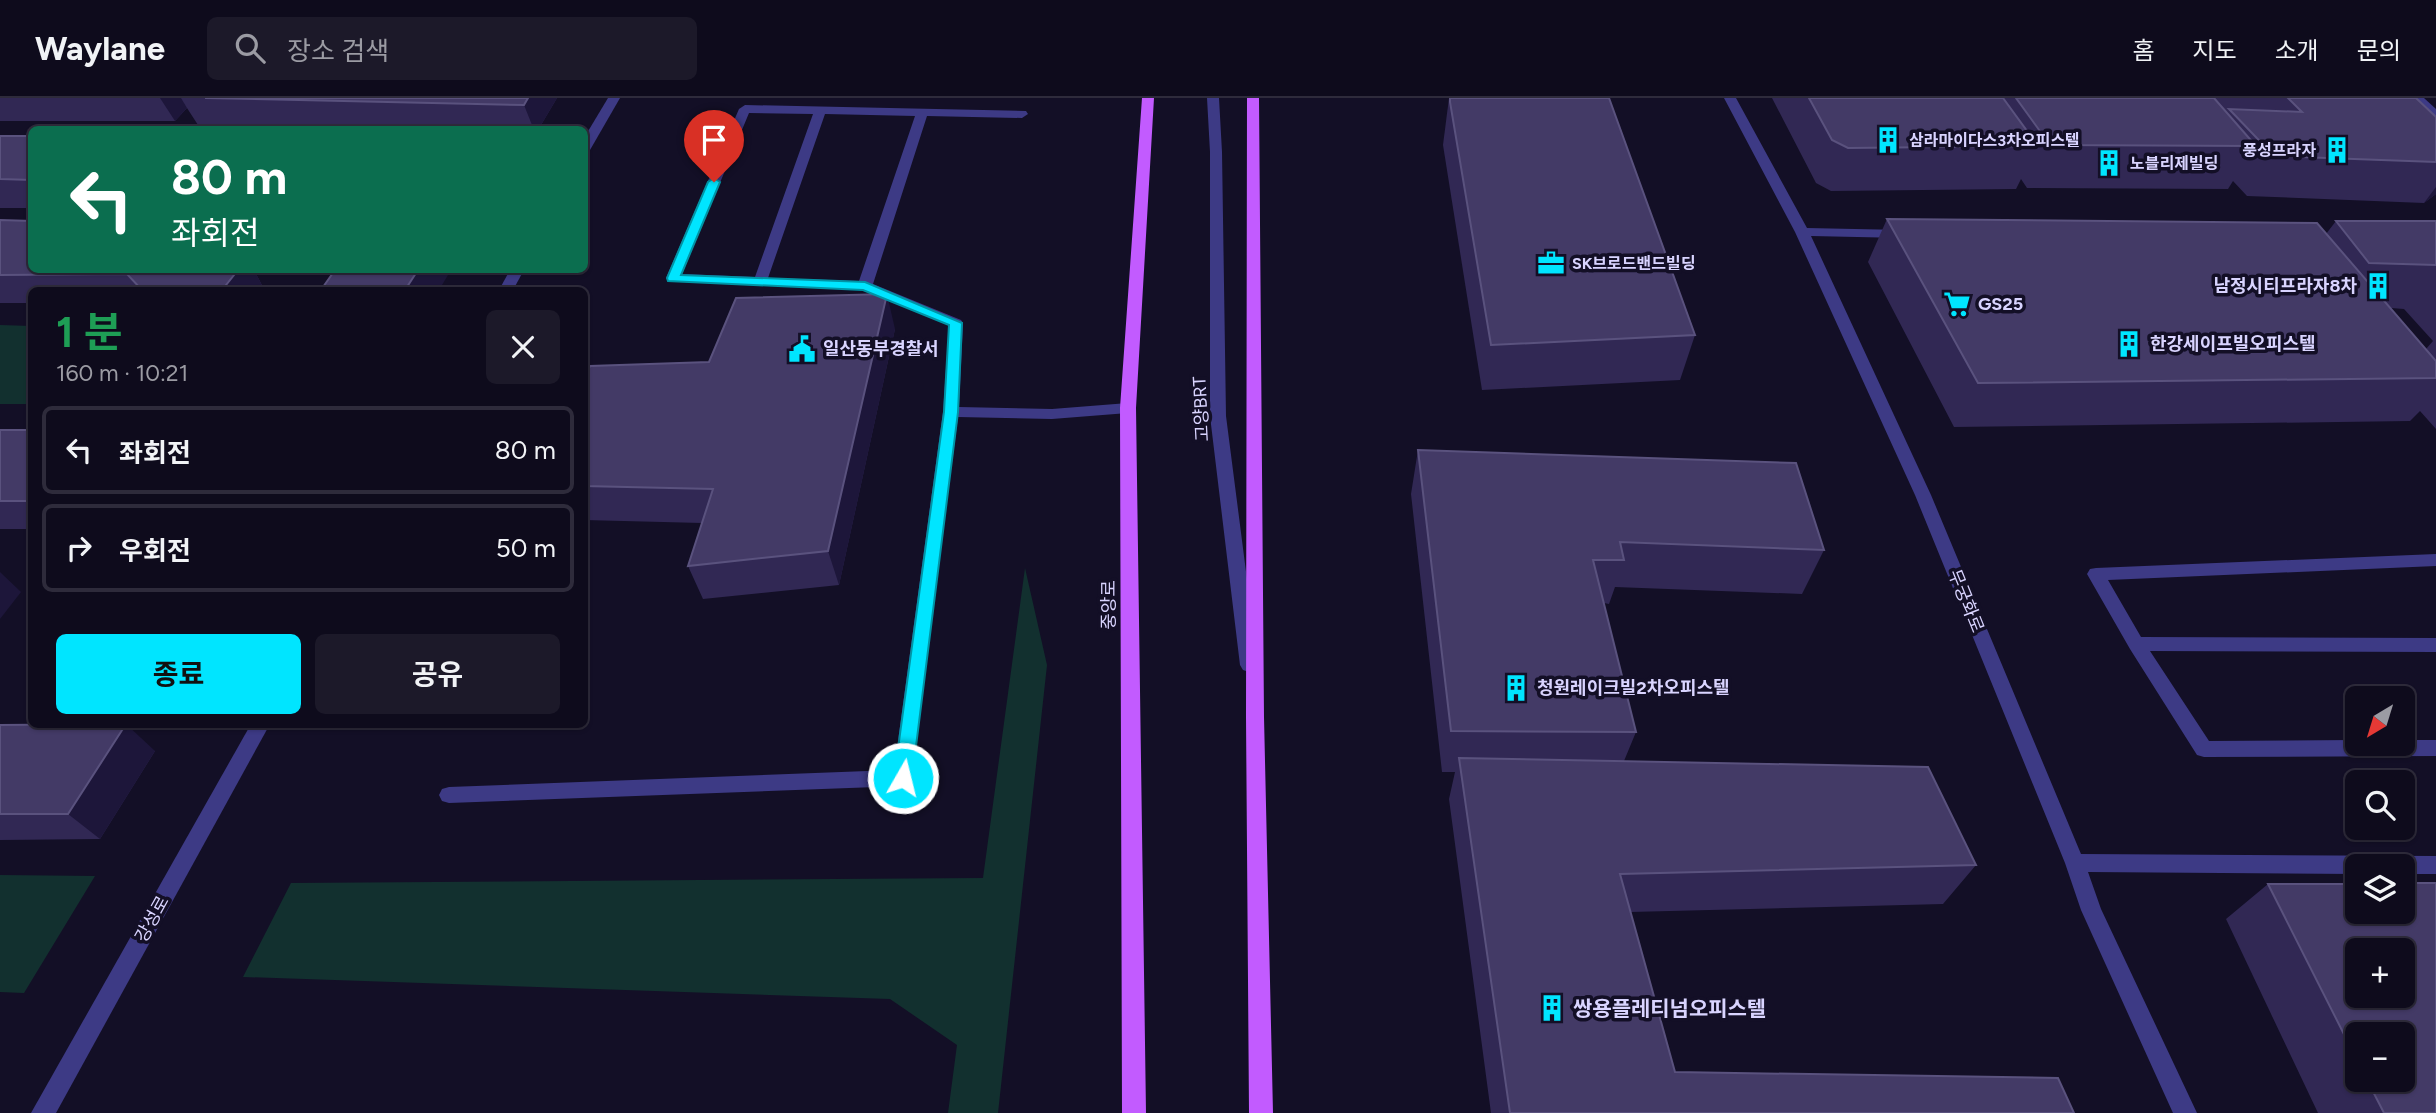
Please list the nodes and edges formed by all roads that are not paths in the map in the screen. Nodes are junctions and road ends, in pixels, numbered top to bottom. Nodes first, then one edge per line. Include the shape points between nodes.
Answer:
1 (614, 98) edge
2 (1148, 98) edge
3 (1213, 98) edge
4 (1253, 98) edge
5 (1730, 98) edge
6 (2417, 98) edge
7 (820, 111) junction
8 (922, 113) junction
9 (1022, 114) dead end
10 (2436, 115) edge
11 (588, 143) edge
12 (1802, 232) junction
13 (1922, 234) edge
14 (760, 282) junction
15 (865, 286) junction
16 (1128, 408) junction
17 (951, 412) junction
18 (2436, 560) edge
19 (2136, 644) junction
20 (2436, 645) edge
21 (1255, 717) junction
22 (259, 728) edge
23 (2436, 748) edge
24 (449, 795) dead end
25 (2075, 863) junction
26 (2436, 865) edge
27 (43, 1113) edge
28 (1134, 1113) edge
29 (1261, 1113) edge
30 (2185, 1113) edge

1 - 11 street
2 - 16 main road, 중앙로
3 - 21 street, 고양BRT via 1218,416
4 - 21 main road
5 - 12 street, 무궁화로
6 - 10 street
7 - 8 street
7 - 14 street
7 - 14 street via 745,109 673,278
8 - 9 street
8 - 15 street
12 - 13 street
12 - 25 street, 무궁화로 via 1923,495
14 - 15 street
15 - 17 street via 956,323
16 - 17 street via 1052,414
16 - 28 main road, 중앙로
17 - 24 street via 903,778
18 - 19 street via 2096,574
19 - 20 street
19 - 23 street via 2204,749
21 - 29 main road
22 - 27 street, 강성로
25 - 26 street
25 - 30 street, 무궁화로 via 2091,910

